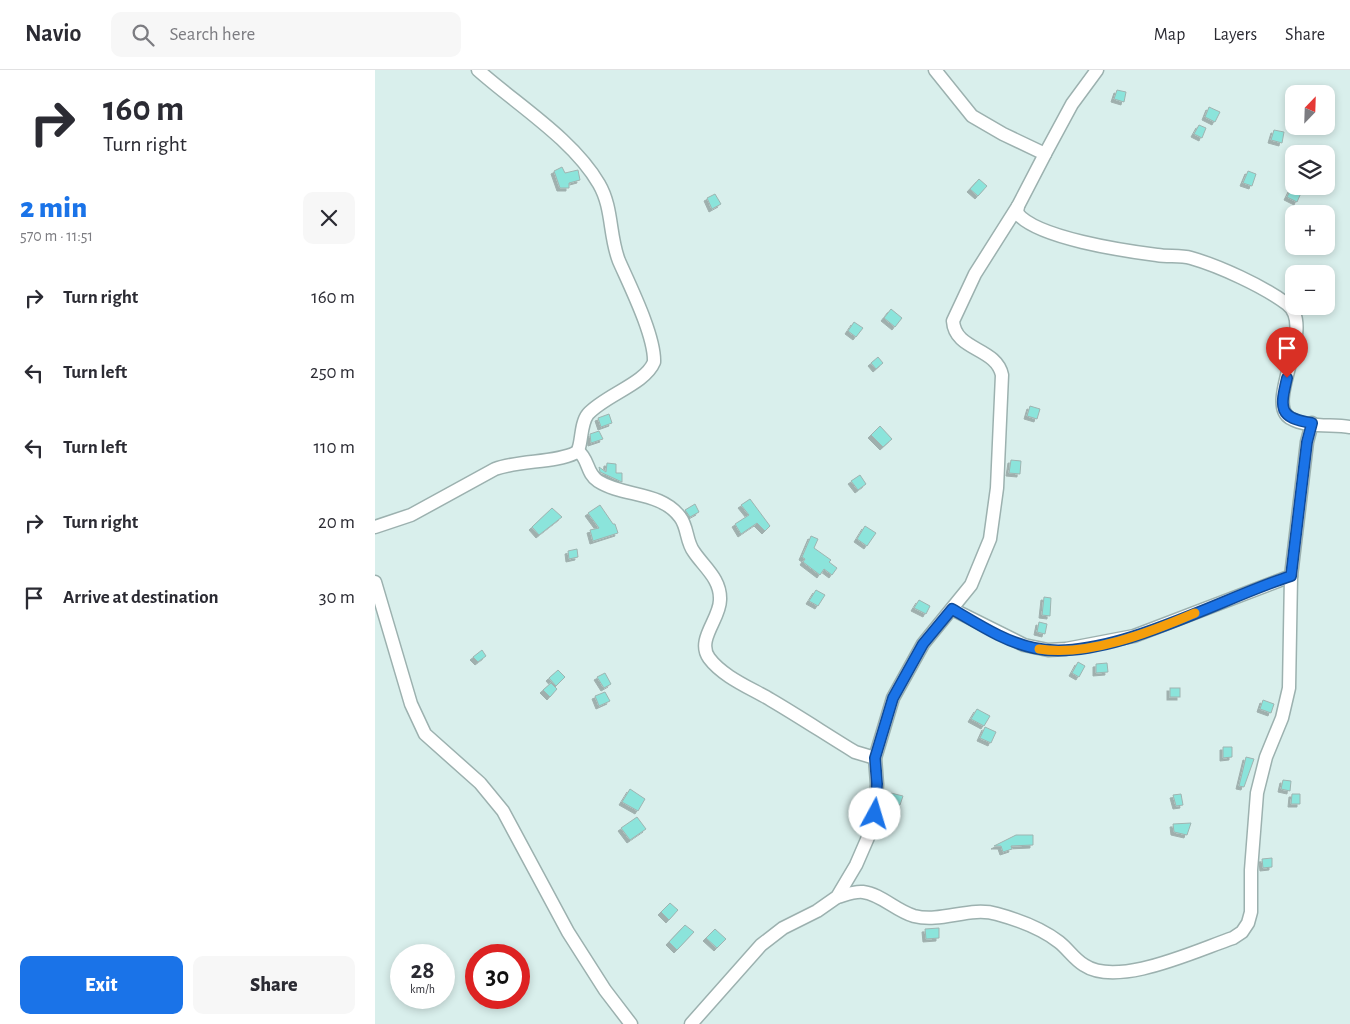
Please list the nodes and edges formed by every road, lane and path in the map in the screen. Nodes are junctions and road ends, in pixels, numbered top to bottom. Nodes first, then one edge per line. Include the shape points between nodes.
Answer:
1 (477, 70) edge
2 (935, 70) edge
3 (1097, 70) edge
4 (1045, 154) junction
5 (1018, 206) junction
6 (1312, 423) junction
7 (1350, 427) edge
8 (578, 451) junction
9 (375, 526) edge
10 (1291, 576) junction
11 (375, 582) edge
12 (952, 609) junction
13 (875, 758) junction
14 (837, 897) junction
15 (631, 1024) edge
16 (691, 1024) edge

1 - 8 street via 563,141 599,184 609,208 618,259 653,350 654,362 647,372 589,414 581,425
2 - 4 street via 972,116
3 - 4 street via 1072,104
4 - 5 street
5 - 6 street via 1017,213 1026,222 1050,233 1137,252 1191,258 1236,276 1289,305 1294,312 1295,339 1282,404 1284,413 1291,419
5 - 12 street via 975,274 953,322 958,336 995,359 1003,375 993,522 971,585
6 - 7 street
6 - 10 street
8 - 9 street via 495,468 411,514
8 - 13 street via 585,457 596,480 657,500 681,517 692,549 708,568 719,591 721,602 705,646 712,662 855,752
10 - 12 street via 1134,636 1066,650 1024,646
10 - 14 street via 1289,688 1282,718 1259,778 1251,870 1251,912 1248,923 1233,938 1140,969 1105,973 1083,965 1048,934 1013,918 968,912 926,918 906,913 864,892
11 - 15 street via 411,704 425,734 475,778 503,811 568,932
12 - 13 street via 923,644 903,678 893,698
13 - 14 street via 875,814 863,851
14 - 16 street via 783,928 761,945

